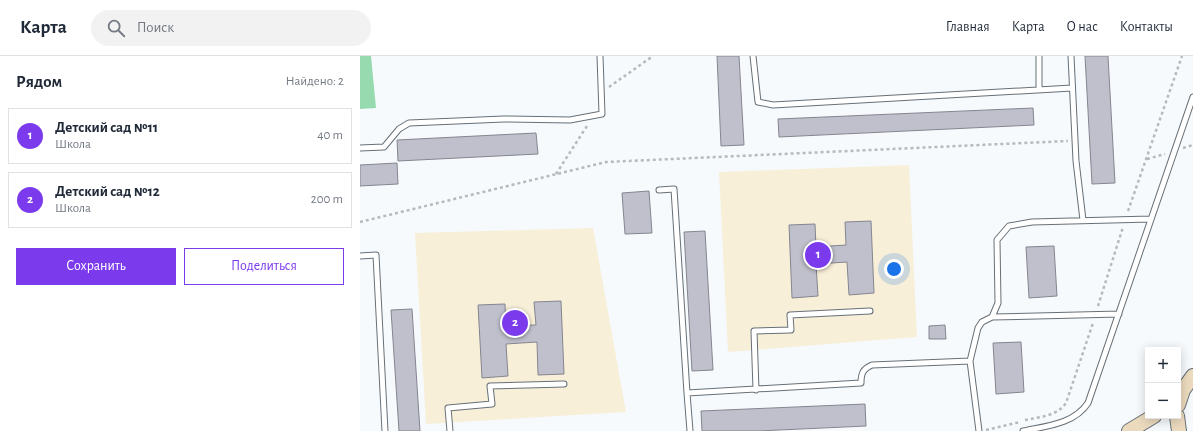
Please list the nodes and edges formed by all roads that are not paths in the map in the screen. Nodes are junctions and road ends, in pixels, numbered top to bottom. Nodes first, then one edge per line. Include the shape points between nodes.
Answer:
1 (600, 56) edge
2 (754, 56) edge
3 (1039, 56) edge
4 (1071, 56) edge
5 (1072, 88) junction
6 (1039, 90) junction
7 (1193, 96) edge
8 (360, 148) edge
9 (659, 190) dead end
10 (1151, 219) junction
11 (1083, 220) junction
12 (360, 256) edge
13 (870, 311) dead end
14 (1119, 314) junction
15 (992, 317) junction
16 (970, 360) junction
17 (1193, 376) edge
18 (564, 384) dead end
19 (756, 390) junction
20 (1181, 391) edge
21 (687, 393) junction
22 (1149, 419) edge
23 (1177, 419) edge
24 (1042, 429) edge
25 (385, 431) edge
26 (450, 431) edge
27 (685, 431) edge
28 (690, 431) edge
29 (979, 431) edge
30 (1023, 431) edge
31 (1129, 431) edge
32 (1179, 431) edge

1 - 8 lane via 602,114 570,120 504,119 408,123 399,129 384,147
2 - 6 lane via 758,102 773,105
3 - 6 lane
4 - 5 lane
5 - 6 lane
5 - 11 lane
7 - 10 lane
9 - 21 lane via 674,189
10 - 11 lane
10 - 14 lane
11 - 15 lane via 1032,222 1009,226 997,240 998,303
12 - 25 lane via 376,255
13 - 19 lane via 790,316 791,330 754,331
14 - 15 lane
14 - 24 lane via 1088,404 1074,418
15 - 16 lane via 982,322 978,328
16 - 19 lane via 872,365 864,369 861,383
16 - 29 lane
17 - 20 main road
18 - 26 lane via 490,386 492,404 448,408
19 - 21 lane
21 - 28 lane
22 - 31 main road
23 - 32 main road
24 - 30 lane
27 - 28 lane

